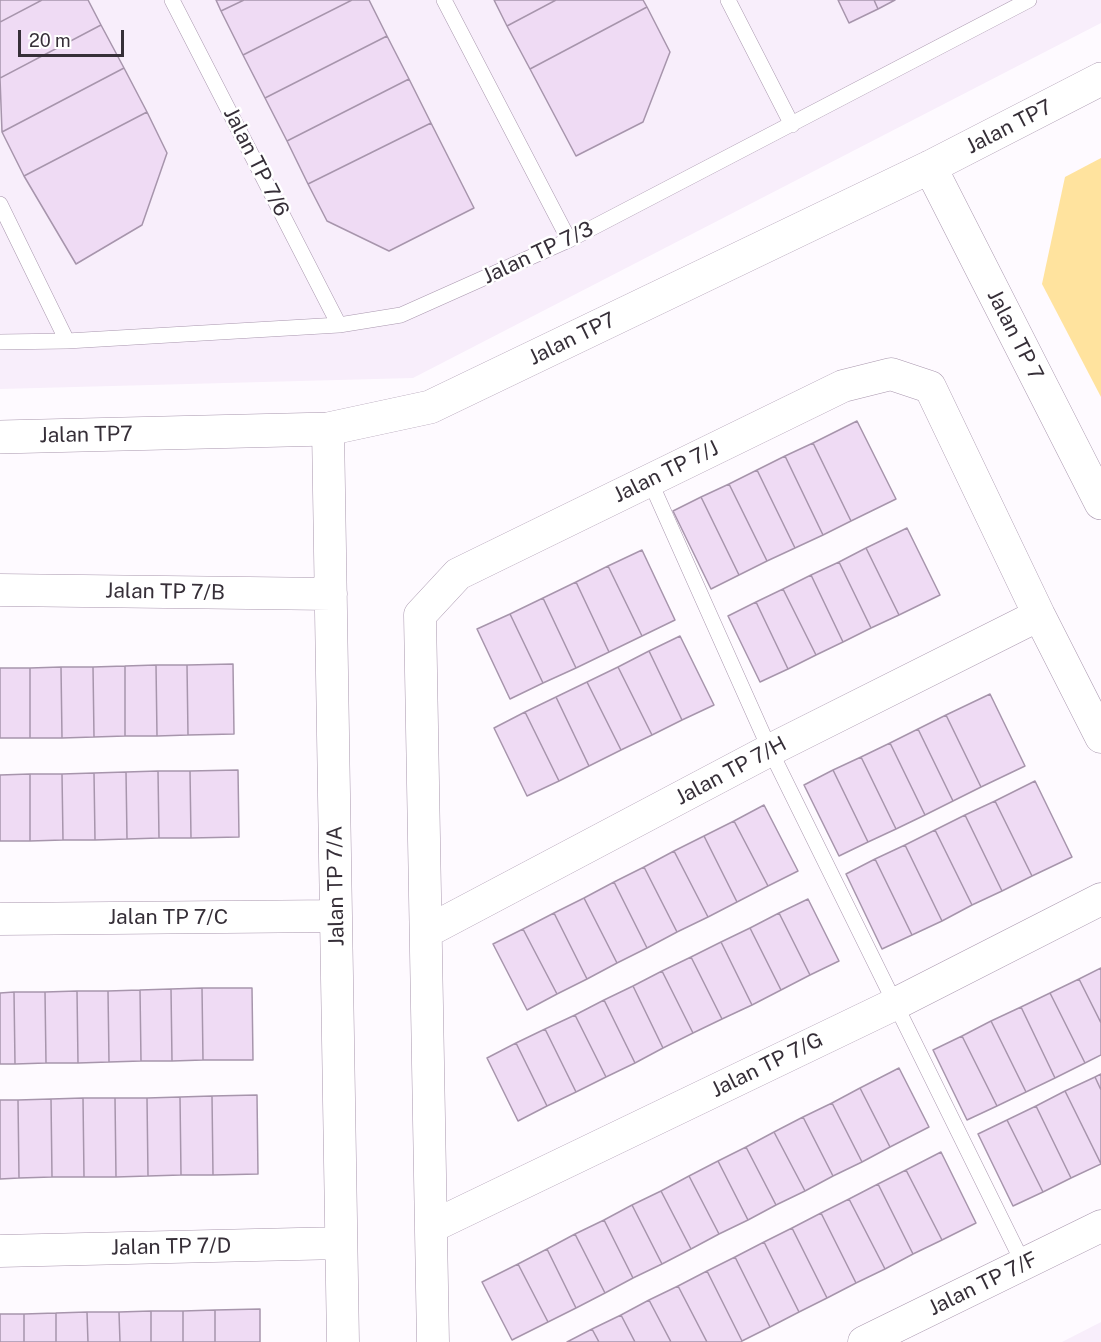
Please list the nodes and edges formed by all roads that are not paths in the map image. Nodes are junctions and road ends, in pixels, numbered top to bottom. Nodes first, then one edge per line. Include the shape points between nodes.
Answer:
1 (172, 0) edge
2 (444, 0) edge
3 (728, 0) edge
4 (1029, 0) edge
5 (1101, 80) edge
6 (792, 125) junction
7 (930, 167) junction
8 (0, 204) edge
9 (569, 240) junction
10 (339, 325) junction
11 (67, 341) junction
12 (0, 342) edge
13 (328, 429) junction
14 (0, 437) edge
15 (650, 481) junction
16 (1101, 503) edge
17 (0, 590) edge
18 (331, 594) junction
19 (1039, 615) junction
20 (1101, 737) edge
21 (770, 750) junction
22 (1101, 899) edge
23 (336, 916) junction
24 (0, 919) edge
25 (426, 932) junction
26 (897, 1003) junction
27 (1101, 1226) edge
28 (431, 1227) junction
29 (341, 1243) junction
30 (0, 1251) edge
31 (1024, 1264) junction
32 (343, 1342) edge
33 (433, 1342) edge
34 (864, 1342) edge

1 - 10 lane, Jalan TP 7/6
2 - 9 lane
3 - 6 lane
4 - 6 lane, Jalan TP 7/3
5 - 7 street, Jalan TP7
6 - 9 lane, Jalan TP 7/3
7 - 13 street, Jalan TP7 via 430,407
7 - 16 street, Jalan TP 7
8 - 11 lane
9 - 10 lane, Jalan TP 7/3 via 401,315
10 - 11 lane, Jalan TP 7/3
11 - 12 lane, Jalan TP 7/3
13 - 14 street, Jalan TP7
13 - 18 street, Jalan TP 7/A
15 - 19 street, Jalan TP 7/J via 843,386 891,374 930,387
15 - 21 lane
15 - 25 street, Jalan TP 7/J via 458,574 420,615
17 - 18 street, Jalan TP 7/B
18 - 23 street, Jalan TP 7/A
19 - 20 street
19 - 21 street, Jalan TP 7/H
21 - 25 street, Jalan TP 7/H
21 - 26 lane
22 - 26 street, Jalan TP 7/G
23 - 24 street, Jalan TP 7/C
23 - 29 street, Jalan TP 7/A
25 - 28 street
26 - 28 street, Jalan TP 7/G
26 - 31 lane
27 - 31 street, Jalan TP 7/F
28 - 33 street
29 - 30 street, Jalan TP 7/D
29 - 32 street, Jalan TP 7/A
31 - 34 street, Jalan TP 7/F

